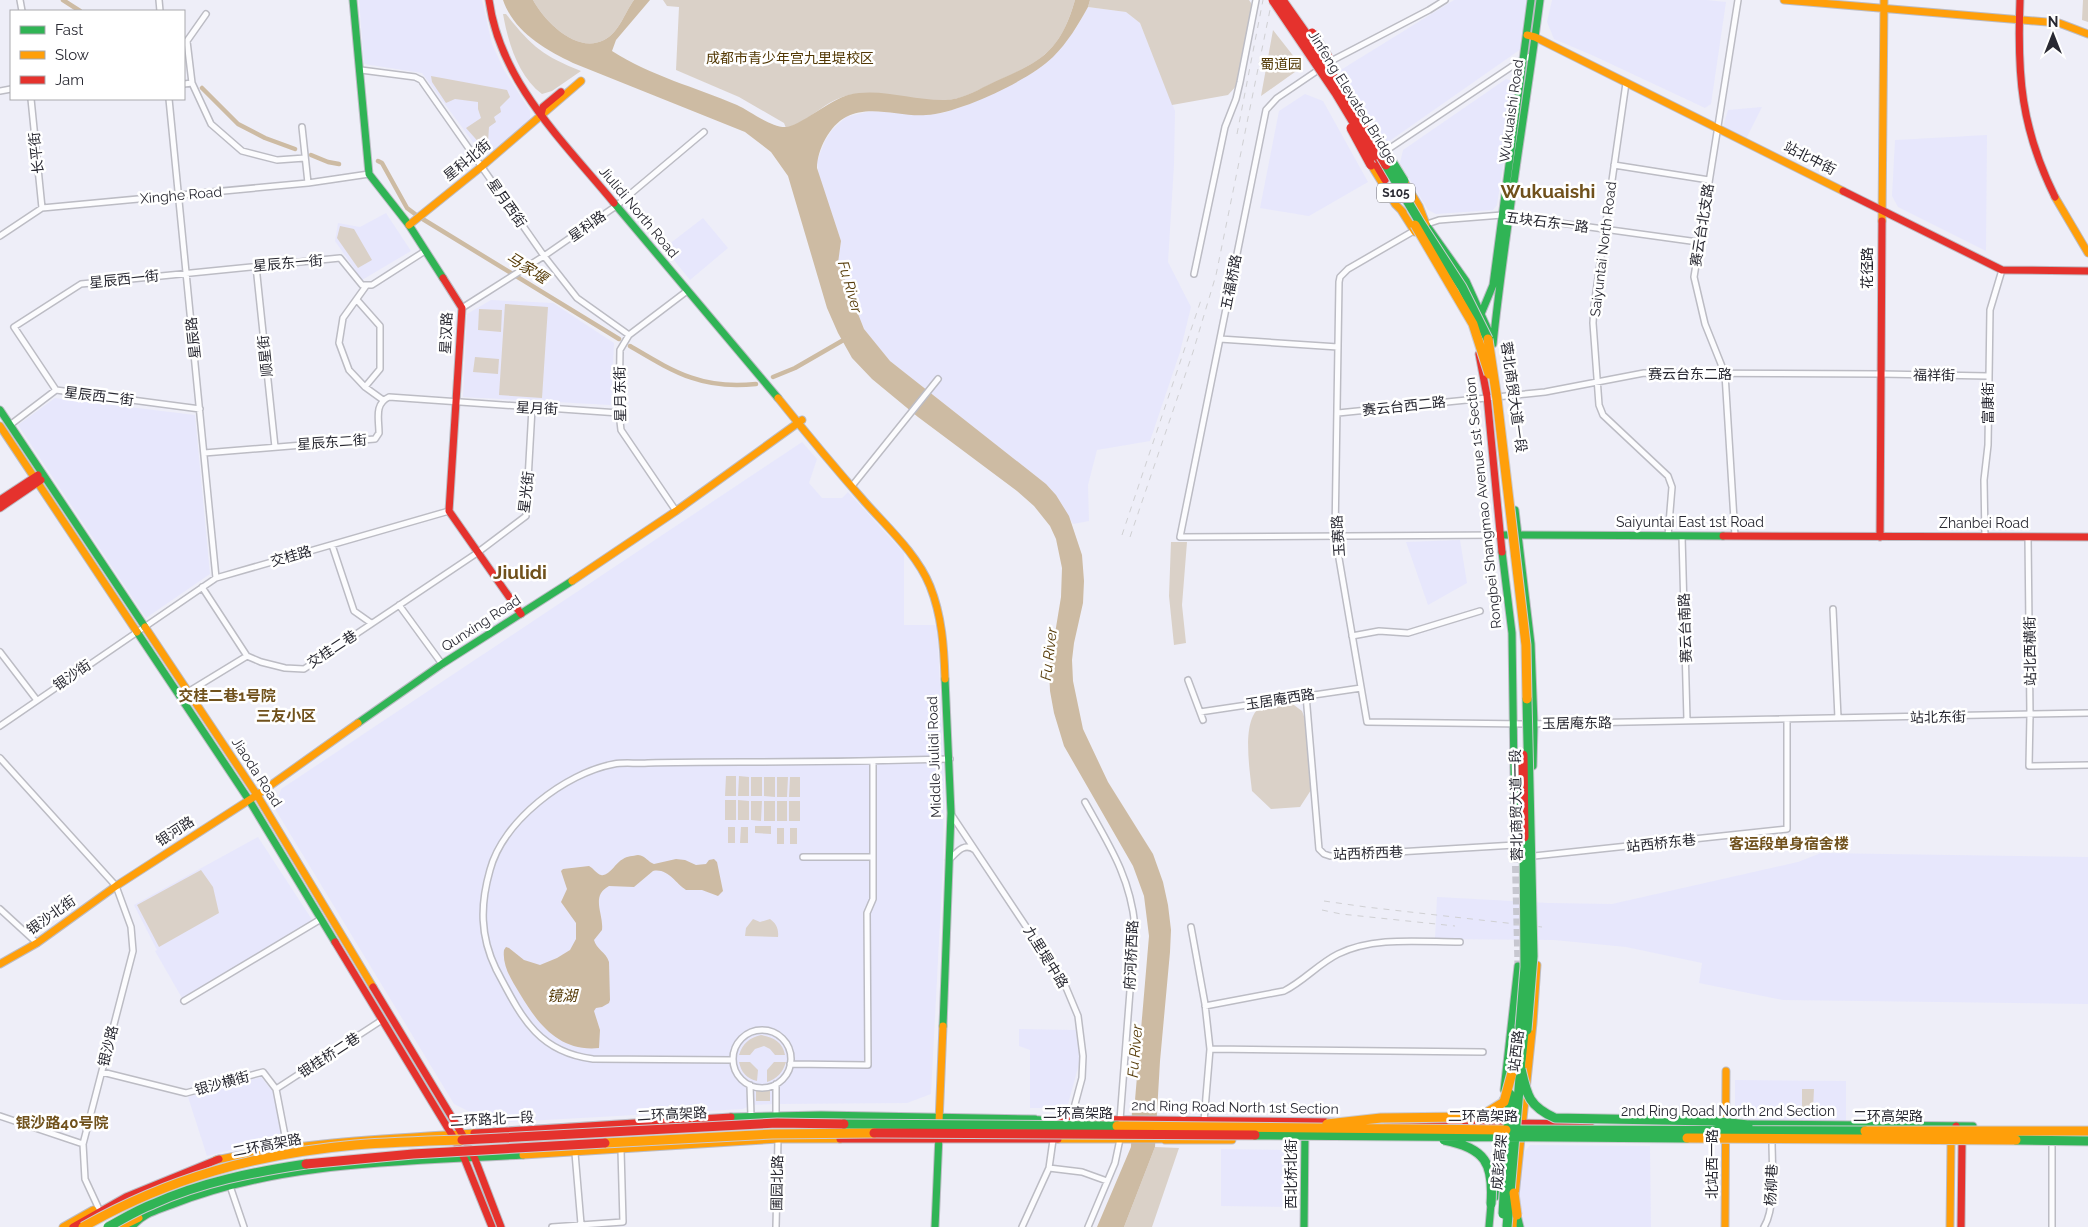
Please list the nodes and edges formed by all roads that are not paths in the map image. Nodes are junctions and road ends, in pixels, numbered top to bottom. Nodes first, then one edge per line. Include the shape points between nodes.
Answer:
1 (353, 0) edge
2 (489, 0) edge
3 (1256, 0) edge
4 (1283, 0) edge
5 (1445, 0) edge
6 (1531, 0) edge
7 (1540, 0) edge
8 (1738, 0) edge
9 (1784, 0) edge
10 (2020, 0) edge
11 (1273, 4) edge
12 (1883, 4) edge
13 (1292, 12) junction
14 (206, 14) dead end
15 (2019, 21) junction
16 (2088, 34) edge
17 (1531, 36) junction
18 (1532, 55) junction
19 (1523, 60) junction
20 (1330, 61) junction
21 (1320, 69) junction
22 (361, 70) junction
23 (192, 83) junction
24 (1626, 83) junction
25 (185, 84) edge
26 (31, 100) edge
27 (169, 100) edge
28 (541, 115) junction
29 (1717, 126) junction
30 (302, 128) dead end
31 (704, 132) dead end
32 (1382, 153) junction
33 (305, 158) junction
34 (1614, 165) junction
35 (481, 166) junction
36 (370, 174) junction
37 (1709, 180) junction
38 (308, 183) junction
39 (178, 196) junction
40 (616, 206) junction
41 (42, 208) junction
42 (1881, 208) junction
43 (1403, 212) junction
44 (1505, 216) junction
45 (1426, 224) junction
46 (409, 225) junction
47 (1605, 229) junction
48 (1414, 231) junction
49 (0, 236) edge
50 (1698, 242) junction
51 (426, 251) junction
52 (2088, 253) edge
53 (544, 256) junction
54 (256, 266) junction
55 (2002, 270) junction
56 (2088, 271) edge
57 (186, 272) junction
58 (1194, 274) dead end
59 (366, 286) junction
60 (687, 291) junction
61 (357, 300) junction
62 (462, 308) junction
63 (1482, 311) junction
64 (629, 334) junction
65 (1220, 338) junction
66 (1475, 338) junction
67 (1493, 344) junction
68 (1338, 347) junction
69 (1725, 374) junction
70 (1881, 374) junction
71 (1988, 376) junction
72 (937, 380) dead end
73 (1598, 381) junction
74 (365, 387) junction
75 (56, 390) junction
76 (1494, 397) junction
77 (383, 400) junction
78 (455, 403) junction
79 (532, 408) junction
80 (200, 409) junction
81 (0, 410) edge
82 (619, 413) junction
83 (1338, 413) junction
84 (800, 422) junction
85 (10, 425) junction
86 (0, 426) edge
87 (275, 447) junction
88 (204, 453) junction
89 (40, 477) junction
90 (852, 486) junction
91 (0, 500) edge
92 (0, 508) edge
93 (449, 511) junction
94 (676, 511) junction
95 (1335, 535) junction
96 (1500, 535) junction
97 (1668, 536) junction
98 (1682, 536) junction
99 (1735, 536) junction
100 (1880, 537) junction
101 (1985, 537) junction
102 (2028, 537) junction
103 (2088, 537) edge
104 (1516, 538) junction
105 (332, 545) junction
106 (478, 553) junction
107 (216, 578) junction
108 (202, 587) junction
109 (399, 605) junction
110 (1833, 609) dead end
111 (1480, 610) dead end
112 (521, 614) junction
113 (371, 623) junction
114 (140, 628) junction
115 (1352, 636) junction
116 (0, 652) edge
117 (246, 656) junction
118 (442, 664) junction
119 (1188, 680) dead end
120 (1361, 688) junction
121 (188, 692) junction
122 (1306, 695) junction
123 (36, 700) junction
124 (1200, 712) junction
125 (2088, 714) edge
126 (2030, 715) junction
127 (1838, 718) junction
128 (1787, 719) junction
129 (1203, 720) dead end
130 (1687, 720) junction
131 (1367, 722) joint
132 (1513, 724) junction
133 (1531, 724) junction
134 (0, 726) edge
135 (0, 758) edge
136 (950, 759) junction
137 (873, 761) junction
138 (2088, 765) edge
139 (253, 797) junction
140 (1085, 802) dead end
141 (951, 813) junction
142 (1515, 846) joint
143 (978, 852) junction
144 (1534, 856) joint
145 (803, 857) dead end
146 (872, 857) junction
147 (949, 860) junction
148 (116, 886) junction
149 (0, 909) edge
150 (321, 919) junction
151 (1191, 927) dead end
152 (1460, 942) dead end
153 (37, 943) junction
154 (0, 964) edge
155 (1537, 965) dead end
156 (1518, 966) tunnel mouth
157 (184, 1001) dead end
158 (1205, 1006) junction
159 (382, 1020) junction
160 (1210, 1049) junction
161 (1483, 1052) dead end
162 (733, 1060) junction
163 (790, 1064) junction
164 (1517, 1069) junction
165 (1726, 1071) dead end
166 (102, 1072) junction
167 (776, 1084) junction
168 (750, 1085) junction
169 (276, 1089) junction
170 (0, 1116) edge
171 (751, 1116) junction
172 (776, 1116) junction
173 (939, 1117) junction
174 (1032, 1119) junction
175 (1071, 1119) junction
176 (1122, 1120) junction
177 (1204, 1120) junction
178 (1305, 1122) junction
179 (1501, 1124) junction
180 (1521, 1124) junction
181 (1726, 1124) junction
182 (1956, 1126) junction
183 (1297, 1128) junction
184 (2088, 1129) edge
185 (1784, 1130) junction
186 (457, 1135) junction
187 (1402, 1136) junction
188 (939, 1138) junction
189 (1304, 1138) junction
190 (778, 1139) junction
191 (1121, 1139) junction
192 (1500, 1139) junction
193 (1519, 1139) junction
194 (1053, 1140) junction
195 (1162, 1140) junction
196 (1726, 1141) junction
197 (1772, 1141) junction
198 (1951, 1143) junction
199 (1962, 1143) junction
200 (2088, 1143) edge
201 (83, 1144) junction
202 (2052, 1144) junction
203 (287, 1146) junction
204 (622, 1150) junction
205 (575, 1153) junction
206 (219, 1159) junction
207 (475, 1159) junction
208 (465, 1160) junction
209 (1050, 1168) junction
210 (1512, 1175) junction
211 (1107, 1181) junction
212 (230, 1186) junction
213 (98, 1207) junction
214 (139, 1218) junction
215 (581, 1224) junction
216 (63, 1227) edge
217 (73, 1227) edge
218 (83, 1227) edge
219 (108, 1227) edge
220 (121, 1227) edge
221 (132, 1227) edge
222 (244, 1227) edge
223 (492, 1227) edge
224 (501, 1227) edge
225 (552, 1227) edge
226 (776, 1227) edge
227 (935, 1227) edge
228 (1022, 1227) edge
229 (1088, 1227) edge
230 (1304, 1227) edge
231 (1489, 1227) edge
232 (1493, 1227) edge
233 (1502, 1227) edge
234 (1508, 1227) edge
235 (1513, 1227) edge
236 (1520, 1227) edge
237 (1725, 1227) edge
238 (1764, 1227) edge
239 (1950, 1227) edge
240 (1961, 1227) edge
241 (2052, 1227) edge

1 - 22 main road
2 - 28 main road, Jiulidi North Road via 498,38 509,65
3 - 58 street via 1236,99 1224,127
4 - 13 main road, Jinfeng Elevated Bridge / S105, bridge
4 - 20 main road, 蓉北商贸大道一段
5 - 20 street, 五福桥路
6 - 17 main road, Wukuaishi Road
7 - 17 main road, Wukuaishi Road
8 - 29 street, 赛云台北支路
9 - 12 main road
10 - 15 main road
11 - 21 street, Rongbei Shangmao Avenue 1st Section
11 - 43 main road, bridge via 1332,95 1394,204
11 - 76 main road, Jinfeng Elevated Bridge / S105, bridge via 1336,93 1469,316 1480,341
12 - 15 main road
12 - 42 main road, 花径路
13 - 45 main road, bridge via 1301,18 1320,44 1419,206
13 - 76 main road, Jinfeng Elevated Bridge / S105, bridge via 1462,287 1487,335
14 - 23 street via 186,41
15 - 16 main road via 2058,24
15 - 52 main road via 2021,93 2028,129 2055,197
17 - 18 main road, Wukuaishi Road
17 - 19 main road, Wukuaishi Road
17 - 24 main road, 站北中街
18 - 19 street
18 - 44 main road, Wukuaishi Road
19 - 32 street
19 - 44 main road, Wukuaishi Road
20 - 21 street, 五福桥路
20 - 32 main road, 蓉北商贸大道一段
21 - 43 main road, Rongbei Shangmao Avenue 1st Section
21 - 65 street, 五福桥路 via 1276,98 1266,110
22 - 35 street, 星月西街 via 421,80
22 - 36 main road
23 - 25 street
23 - 33 street via 211,124 242,151 277,160
24 - 29 main road, 站北中街
24 - 34 street, Saiyuntai North Road
26 - 41 street, 长平街
27 - 39 street, 星辰路
28 - 35 main road, 星科北街
28 - 40 main road, Jiulidi North Road
29 - 37 street, 赛云台北支路
29 - 42 main road, 站北中街
30 - 33 street
31 - 40 street, 星科路
32 - 45 main road, 蓉北商贸大道一段
33 - 38 street
34 - 37 street
34 - 47 street, Saiyuntai North Road
35 - 46 main road, 星科北街
35 - 53 street, 星月西街
36 - 38 street, Xinghe Road
36 - 46 main road, 星汉路
37 - 50 street, 赛云台北支路
38 - 39 street, Xinghe Road
39 - 41 street, Xinghe Road
39 - 57 street, 星辰路
40 - 53 street, 星科路
40 - 60 main road, Jiulidi North Road
41 - 49 street, Xinghe Road
42 - 55 main road, 站北中街
42 - 70 main road, 花径路
43 - 48 main road, Rongbei Shangmao Avenue 1st Section
44 - 45 street, 五块石东一路 via 1439,220
44 - 47 street, 五块石东一路
44 - 63 main road, Wukuaishi Road via 1493,284
44 - 67 main road, Wukuaishi Road
45 - 48 street, 玉赛路
45 - 63 main road, 蓉北商贸大道一段 via 1466,281
46 - 51 main road, 星汉路
47 - 50 street, 五块石东一路
47 - 73 street, Saiyuntai North Road via 1593,323
48 - 66 main road, Rongbei Shangmao Avenue 1st Section via 1472,326
48 - 68 street, 玉赛路 via 1340,276
50 - 69 street, 赛云台北支路 via 1695,286 1705,324
51 - 59 street
51 - 62 main road, 星汉路
53 - 62 street, 星科路
53 - 64 street, 星月西街 via 577,298
54 - 57 street, 星辰东一街
54 - 59 street, 星辰东一街 via 340,258
54 - 87 street, 顺星街
55 - 56 main road, 站北中街
55 - 71 street, 富康街 via 1990,310
57 - 75 street, 星辰西一街 via 81,284 14,327
57 - 80 street, 星辰路
59 - 61 street
60 - 64 street
60 - 84 main road, Jiulidi North Road
61 - 74 street via 343,318 339,343 349,370
61 - 74 street via 380,326 380,369
62 - 78 main road, 星汉路
63 - 66 main road, Wukuaishi Road
63 - 67 main road, 蓉北商贸大道一段
64 - 82 street, 星月东街 via 620,350
65 - 68 street
65 - 95 street, 五福桥路 via 1180,537
66 - 76 main road, Rongbei Shangmao Avenue 1st Section
67 - 76 main road, 蓉北商贸大道一段
68 - 83 street, 玉赛路
69 - 70 street, 赛云台东二路
69 - 73 street, 赛云台东二路 via 1644,373
69 - 99 street, 赛云台北支路
70 - 71 street, 福祥街
70 - 100 main road, 花径路
71 - 101 street, 富康街
72 - 90 street
73 - 76 street, 赛云台东二路 via 1545,392
73 - 97 street, Saiyuntai North Road via 1603,415 1670,480
74 - 77 street
75 - 80 street, 星辰西二街
75 - 85 street, 星辰西二街
76 - 83 street, 赛云台西二路
76 - 96 main road, Rongbei Shangmao Avenue 1st Section
76 - 104 main road, Rongbei Shangmao Avenue 1st Section, bridge
76 - 164 main road, 蓉北商贸大道一段, bridge via 1521,640 1525,967
77 - 78 street via 389,397
77 - 87 street, 星辰东二街 via 378,406 380,433 374,439
78 - 79 street, 星月街
78 - 93 main road, 星汉路
79 - 82 street, 星月街
79 - 106 street, 星光街 via 526,516
80 - 88 street, 星辰路
81 - 85 main road, Jiaoda Road
82 - 94 street, 星月东街 via 621,430
83 - 95 street, 玉赛路
84 - 90 main road, Middle Jiulidi Road
84 - 94 main road, Qunxing Road
85 - 89 main road, Jiaoda Road
86 - 89 main road, Jiaoda Road
87 - 88 street, 星辰东二街
88 - 107 street, 星辰路
89 - 91 main road
89 - 92 main road
89 - 114 main road, Jiaoda Road
90 - 136 main road, Middle Jiulidi Road via 912,554 934,597 943,638
93 - 105 street, 交桂路
93 - 106 main road
94 - 112 main road, Qunxing Road
95 - 96 street
95 - 115 street, 玉赛路
96 - 104 main road, Saiyuntai East 1st Road
96 - 132 main road, Rongbei Shangmao Avenue 1st Section via 1512,633
97 - 98 main road, Saiyuntai East 1st Road
97 - 104 main road, Saiyuntai East 1st Road
98 - 99 main road, Saiyuntai East 1st Road
98 - 130 street, 赛云台南路
99 - 100 main road, Saiyuntai East 1st Road
100 - 101 main road, Zhanbei Road
101 - 102 main road, Zhanbei Road
102 - 103 main road, Zhanbei Road
102 - 126 street, 站北西横街
104 - 133 main road, 蓉北商贸大道一段, bridge
105 - 107 street, 交桂路
105 - 113 street via 354,611
106 - 109 street, 交桂二巷
106 - 112 main road
107 - 108 street, 交桂路
108 - 114 street, 交桂路
108 - 117 street
109 - 113 street, 交桂二巷
109 - 118 street
110 - 127 street
111 - 115 street via 1408,633 1379,631
112 - 118 main road, Qunxing Road
113 - 117 street, 交桂二巷 via 304,669 269,664
114 - 121 main road, Jiaoda Road
114 - 123 street, 银沙街
114 - 139 main road, Jiaoda Road
115 - 120 street, 玉赛路
116 - 123 street
117 - 121 street
118 - 139 main road, Qunxing Road
119 - 124 street
120 - 122 street, 玉居庵西路
120 - 131 street, 玉赛路
121 - 139 main road, Jiaoda Road
122 - 124 street, 玉居庵西路
122 - 142 street, 站西桥西巷 via 1319,849 1324,854
123 - 134 street, 银沙街
124 - 129 street
125 - 126 street, 站北东街
126 - 127 street, 站北东街
126 - 138 street, 站北西横街 via 2029,766
127 - 128 street, 站北东街
128 - 130 street, 玉居庵东路
128 - 144 street, 站西桥东巷 via 1788,829
130 - 133 street, 玉居庵东路
131 - 132 street, 玉居庵东路
132 - 133 street, 玉居庵东路
132 - 142 main road, Rongbei Shangmao Avenue 1st Section
133 - 144 main road, 蓉北商贸大道一段
133 - 164 main road, 蓉北商贸大道一段, bridge via 1533,956 1531,996
135 - 148 street
136 - 137 street
136 - 141 main road, Middle Jiulidi Road
137 - 146 street
137 - 162 street via 614,764 574,779 526,812 512,827 492,862 483,900 483,926 490,957 520,1013 551,1045 573,1056 593,1059
139 - 148 main road, 银河路
139 - 150 main road, Jiaoda Road
139 - 186 main road, Jiaoda Road
140 - 176 street, 府河桥西路 via 1123,872 1135,926
141 - 143 street, 九里堤中路
141 - 147 main road, Middle Jiulidi Road
143 - 147 street via 965,847
143 - 175 street, 九里堤中路 via 1065,985 1078,1016 1082,1078
145 - 146 street
146 - 163 street via 873,899 867,913 868,1065
147 - 173 main road, Middle Jiulidi Road
148 - 153 main road, 银沙北街
148 - 166 street, 银沙路 via 130,927 133,951
149 - 153 street
150 - 157 street
150 - 159 main road, Jiaoda Road
151 - 158 street
152 - 158 street via 1394,942 1362,946 1329,959 1284,991
153 - 154 main road, 银沙北街
155 - 180 main road, 站西路
156 - 179 main road, 站西路
158 - 160 street
159 - 169 street, 银桂桥二巷
159 - 186 main road, Jiaoda Road
160 - 161 street
160 - 177 street
162 - 163 street via 736,1046 742,1038 750,1032 769,1030 784,1040 789,1048
162 - 168 street via 737,1075
163 - 167 street via 787,1074
164 - 183 main road, bridge via 1504,1102 1482,1115 1381,1118
164 - 185 main road, bridge via 1533,1104 1555,1118 1712,1121
164 - 210 main road, 成彭高架, bridge
164 - 233 main road, 成彭高架, bridge via 1509,1102
165 - 181 main road, 北站西一路
166 - 169 street, 银沙横街 via 186,1093 263,1072
166 - 201 street, 银沙路
167 - 168 street via 763,1088
167 - 172 street
168 - 171 street
169 - 203 street
170 - 201 street
171 - 172 main road, 二环路北一段
171 - 186 main road, 二环路北一段
172 - 173 main road, 二环路北一段
173 - 174 main road, 2nd Ring Road North 1st Section
173 - 188 main road, Middle Jiulidi Road
174 - 175 main road, 2nd Ring Road North 1st Section
174 - 183 main road, bridge
175 - 176 main road, 2nd Ring Road North 1st Section
176 - 177 main road, 2nd Ring Road North 1st Section
177 - 178 main road, 2nd Ring Road North 1st Section
178 - 179 main road, 2nd Ring Road North 1st Section
178 - 189 main road, 西北桥北街
179 - 180 main road, 2nd Ring Road North 2nd Section
179 - 192 main road, 站西路
180 - 181 main road, 2nd Ring Road North 2nd Section
180 - 193 main road, 站西路
181 - 182 main road, 2nd Ring Road North 2nd Section
181 - 196 main road, 北站西一路
182 - 184 main road, 2nd Ring Road North 2nd Section
182 - 198 main road
182 - 199 main road
183 - 185 main road, 二环高架路, bridge
183 - 218 main road, 二环高架路, bridge via 777,1123 356,1145 266,1157 190,1176 110,1211
184 - 185 main road, 二环高架路, bridge
186 - 203 main road, 二环路北一段
186 - 207 main road, Jiaoda Road
186 - 208 main road, Jiaoda Road
187 - 195 main road, bridge via 1354,1141
187 - 200 main road, 二环高架路, bridge
187 - 219 main road, 二环高架路, bridge via 942,1132 771,1134 346,1159 218,1181 168,1198
187 - 231 main road, bridge via 1467,1145 1488,1161 1493,1185
188 - 190 main road
188 - 194 main road
188 - 227 main road, Middle Jiulidi Road
189 - 192 main road
189 - 195 main road
189 - 230 main road, 西北桥北街
190 - 204 main road
190 - 226 street, 圃园北路
191 - 194 main road
191 - 195 main road
191 - 211 street
192 - 193 main road
192 - 232 main road, 站西路
193 - 196 main road
193 - 235 main road, 站西路
194 - 209 street
196 - 197 main road
196 - 237 main road, 北站西一路
197 - 198 main road
197 - 238 street, 杨柳巷 via 1770,1209
198 - 199 main road
198 - 239 main road
199 - 202 main road
199 - 240 main road
200 - 202 main road
201 - 213 street, 银沙路 via 85,1179
202 - 241 street
203 - 206 main road, 二环路北一段
204 - 205 main road
204 - 215 street via 623,1222
205 - 207 main road
205 - 215 street
206 - 213 main road, 二环路北一段 via 166,1176
206 - 217 main road via 165,1180
207 - 208 main road
207 - 224 main road, Jiaoda Road
208 - 212 main road via 345,1166
208 - 223 main road, Jiaoda Road
209 - 211 street via 1082,1172
209 - 228 street
210 - 234 main road, 成彭高架, bridge
210 - 236 main road, bridge
211 - 229 street
212 - 214 main road
212 - 222 street
213 - 216 main road, 二环路北一段
214 - 220 main road
214 - 221 main road
215 - 225 street

